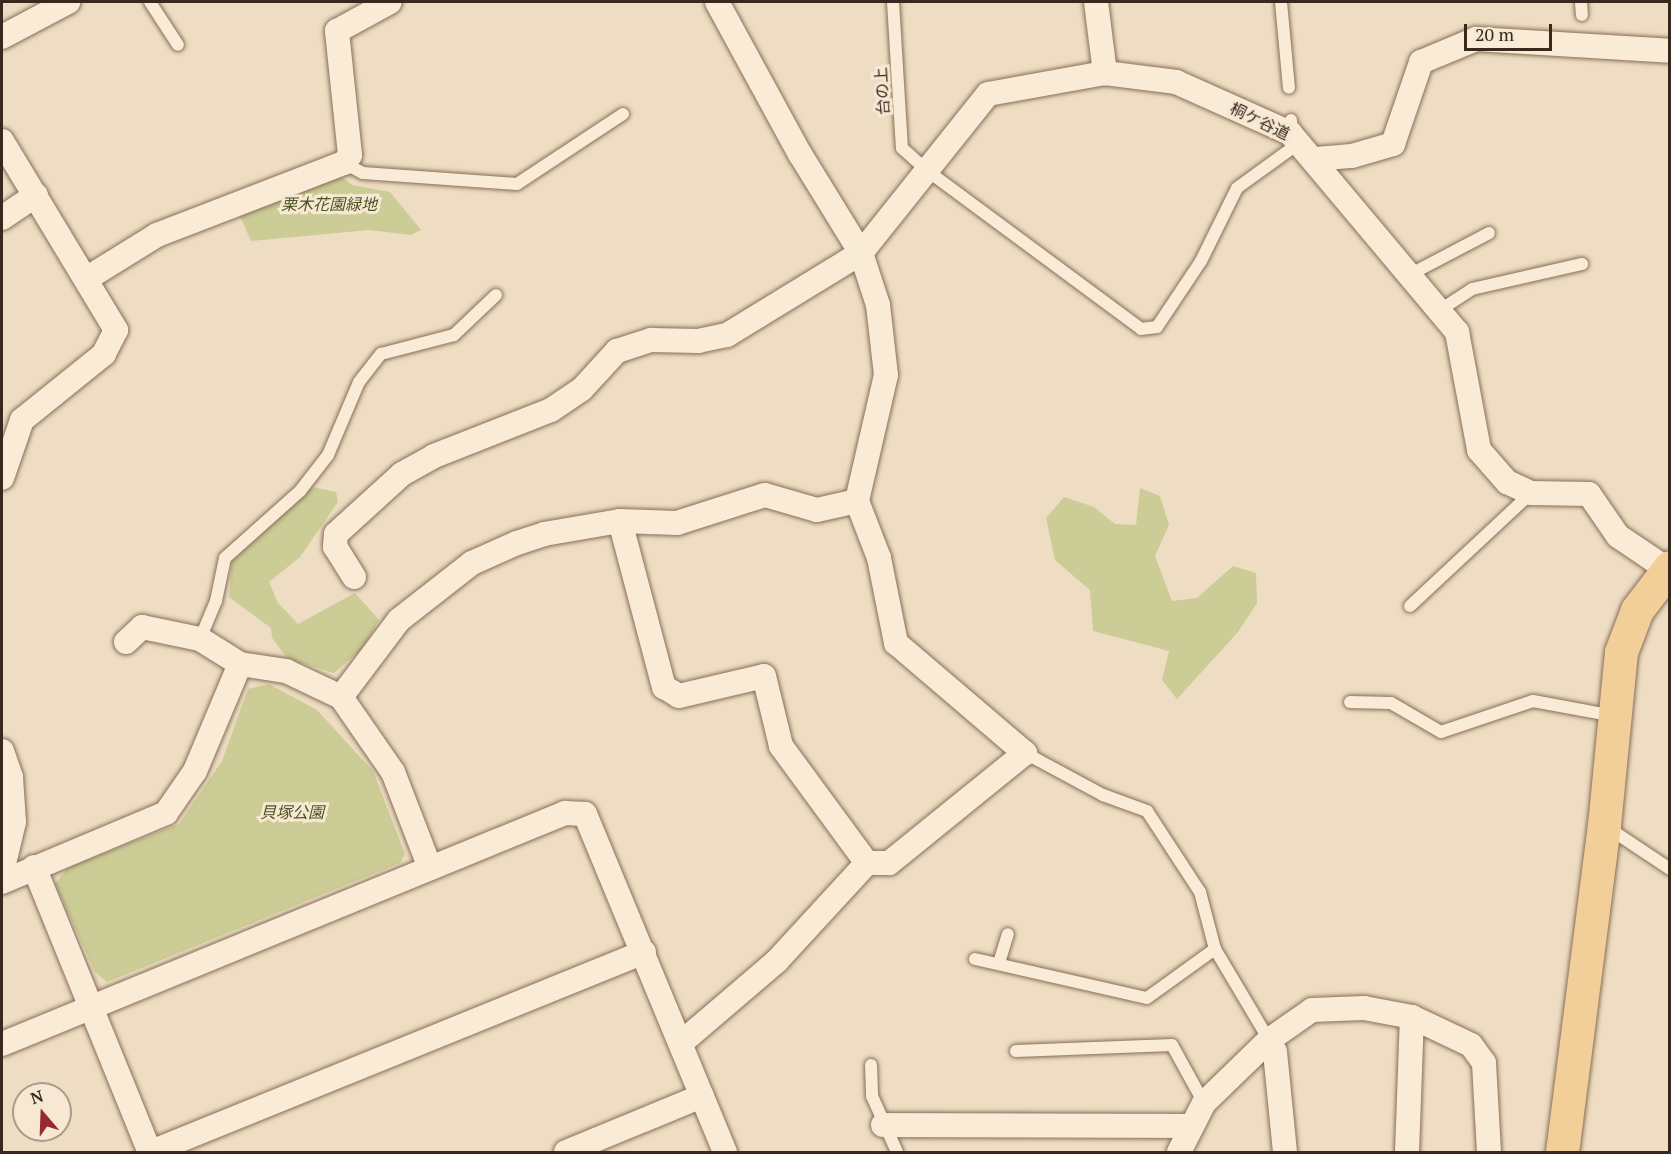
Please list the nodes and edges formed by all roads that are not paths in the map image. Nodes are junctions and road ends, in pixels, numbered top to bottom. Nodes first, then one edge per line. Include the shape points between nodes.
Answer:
1 (68, 2) edge
2 (150, 2) edge
3 (390, 2) edge
4 (717, 2) edge
5 (893, 2) edge
6 (1096, 2) edge
7 (1281, 2) edge
8 (1581, 2) edge
9 (1583, 31) junction
10 (2, 37) edge
11 (1670, 40) edge
12 (178, 45) dead end
13 (1669, 51) edge
14 (1105, 73) junction
15 (1289, 88) dead end
16 (622, 114) dead end
17 (1291, 127) junction
18 (2, 141) edge
19 (1316, 159) junction
20 (344, 163) junction
21 (924, 169) junction
22 (36, 195) junction
23 (2, 218) edge
24 (1489, 232) dead end
25 (861, 253) junction
26 (1582, 264) dead end
27 (1411, 274) junction
28 (86, 279) junction
29 (496, 295) dead end
30 (1440, 310) junction
31 (2, 478) edge
32 (1531, 493) junction
33 (856, 501) junction
34 (620, 521) junction
35 (1668, 568) edge
36 (354, 577) dead end
37 (1410, 606) dead end
38 (200, 639) junction
39 (126, 642) dead end
40 (240, 664) junction
41 (341, 697) junction
42 (1350, 702) dead end
43 (1614, 716) junction
44 (2, 751) edge
45 (1024, 753) junction
46 (1604, 825) junction
47 (867, 863) junction
48 (34, 867) junction
49 (430, 868) junction
50 (1670, 869) edge
51 (2, 872) edge
52 (2, 882) edge
53 (1008, 934) dead end
54 (1215, 949) junction
55 (644, 952) junction
56 (975, 959) dead end
57 (999, 963) junction
58 (91, 1008) junction
59 (1412, 1017) junction
60 (1269, 1040) junction
61 (681, 1043) junction
62 (2, 1044) edge
63 (1016, 1051) dead end
64 (871, 1065) dead end
65 (702, 1096) junction
66 (1203, 1104) junction
67 (884, 1125) junction
68 (1192, 1126) junction
69 (150, 1152) edge
70 (566, 1152) edge
71 (724, 1152) edge
72 (897, 1152) edge
73 (1179, 1152) edge
74 (1285, 1152) edge
75 (1407, 1152) edge
76 (1489, 1152) edge
77 (1562, 1152) edge

1 - 10 street
2 - 12 lane
3 - 20 street via 337,30 350,155
4 - 25 street via 800,154
5 - 21 lane, 台の上 via 902,148
6 - 14 street
7 - 15 lane
8 - 9 lane
9 - 13 street
9 - 19 street via 1476,39 1440,52 1421,62 1393,144 1352,156
11 - 13 lane
14 - 17 street, 桐ケ谷道 via 1176,82
14 - 21 street, 桐ケ谷道 via 988,94
16 - 20 lane via 517,184 363,173
17 - 19 street, 桐ケ谷道
17 - 21 lane, 台の上 via 1292,148 1237,188 1201,261 1157,327 1141,329
18 - 22 street
19 - 27 street, 桐ケ谷道
20 - 28 street via 157,235
21 - 25 street, 桐ケ谷道
22 - 23 street
22 - 28 street
24 - 27 lane
25 - 33 street via 878,305 886,375
25 - 36 street via 727,335 698,341 651,340 617,351 582,389 551,410 434,456 402,474 336,534 335,547
26 - 30 lane via 1472,289
27 - 30 street, 桐ケ谷道
28 - 31 street via 116,330 104,354 22,420
29 - 38 lane via 454,335 381,354 359,382 328,455 300,491 225,558 216,601
30 - 32 street, 桐ケ谷道 via 1457,332 1479,450 1507,483
32 - 35 street via 1589,494 1618,536
32 - 37 lane
33 - 34 street via 817,510 765,495 677,523
33 - 45 street via 879,558 896,643
34 - 41 street via 544,534 472,563 399,620
34 - 47 street via 664,687 679,696 764,676 781,746
35 - 43 main road via 1637,610 1621,652
38 - 39 street via 142,627
38 - 40 street
40 - 41 street via 286,670
40 - 48 street via 195,771 166,813
41 - 49 street via 393,771
42 - 43 lane via 1391,703 1441,732 1533,701
43 - 46 main road
44 - 51 street via 11,777 14,822
45 - 47 street via 889,863
45 - 54 lane via 1103,795 1147,811 1200,892
46 - 50 lane
46 - 77 main road
47 - 61 street via 777,961
48 - 52 street
48 - 58 street
49 - 55 street via 565,813 585,814
49 - 58 street
53 - 57 lane
54 - 57 lane via 1147,998 1095,989
54 - 60 lane
55 - 61 street
55 - 69 street
56 - 57 lane
58 - 62 street
58 - 69 street
59 - 60 street via 1364,1008 1312,1010
59 - 75 street
59 - 76 street via 1471,1045 1484,1063
60 - 66 street
60 - 74 street via 1275,1052
61 - 65 street
63 - 66 lane via 1173,1045
64 - 67 lane via 872,1096
65 - 70 street
65 - 71 street
66 - 68 street
67 - 68 street
67 - 72 lane
68 - 73 street

